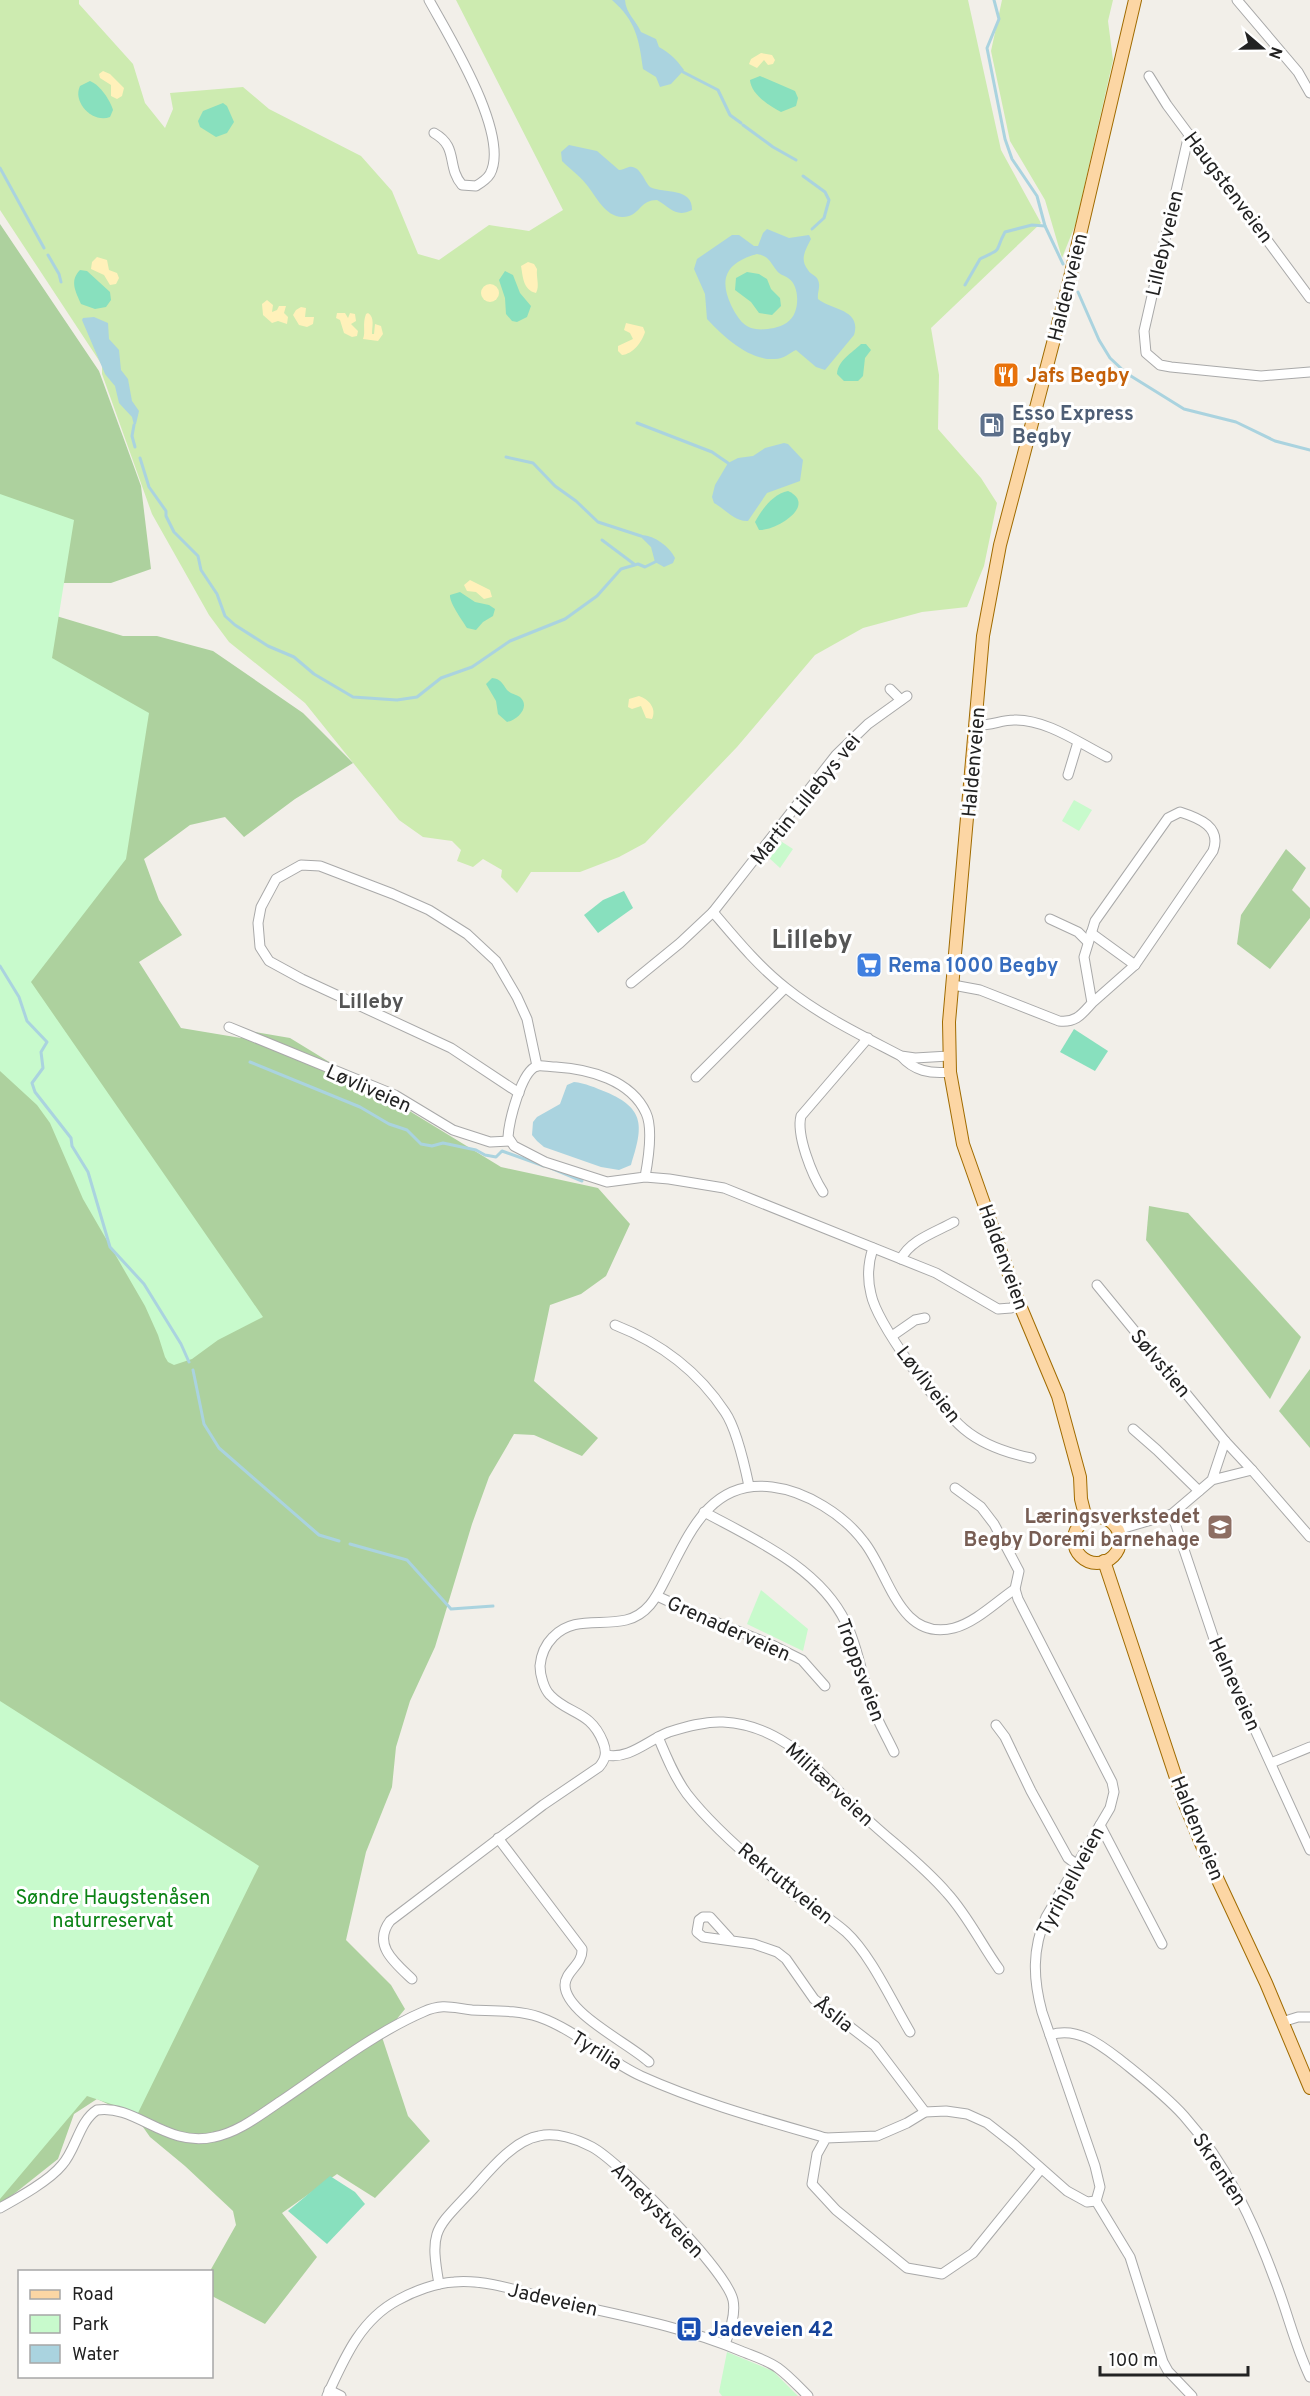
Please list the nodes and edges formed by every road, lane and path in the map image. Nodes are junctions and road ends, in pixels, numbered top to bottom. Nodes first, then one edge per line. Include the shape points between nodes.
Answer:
1 (429, 0) edge
2 (1135, 0) edge
3 (1237, 0) edge
4 (1149, 76) dead end
5 (1310, 93) edge
6 (435, 133) dead end
7 (1189, 134) junction
8 (1310, 298) edge
9 (1310, 372) edge
10 (891, 689) dead end
11 (976, 725) junction
12 (1078, 742) junction
13 (1107, 757) dead end
14 (1068, 775) dead end
15 (713, 912) junction
16 (1050, 919) dead end
17 (1089, 937) junction
18 (1135, 965) junction
19 (631, 982) dead end
20 (953, 985) junction
21 (785, 988) junction
22 (1092, 1003) junction
23 (229, 1027) dead end
24 (868, 1038) junction
25 (901, 1056) junction
26 (949, 1056) junction
27 (537, 1066) junction
28 (950, 1072) junction
29 (696, 1077) dead end
30 (519, 1093) junction
31 (510, 1141) junction
32 (645, 1177) junction
33 (823, 1192) dead end
34 (954, 1222) dead end
35 (873, 1248) junction
36 (901, 1259) junction
37 (1097, 1285) dead end
38 (1019, 1303) junction
39 (925, 1318) dead end
40 (615, 1325) dead end
41 (892, 1336) junction
42 (1133, 1429) dead end
43 (1225, 1441) junction
44 (1031, 1458) dead end
45 (1252, 1470) junction
46 (1212, 1480) junction
47 (749, 1486) junction
48 (955, 1488) dead end
49 (1199, 1491) junction
50 (704, 1512) junction
51 (1172, 1514) junction
52 (1086, 1519) junction
53 (1118, 1530) junction
54 (1310, 1537) edge
55 (1104, 1561) junction
56 (1015, 1589) junction
57 (657, 1596) junction
58 (825, 1686) dead end
59 (996, 1725) dead end
60 (658, 1737) junction
61 (1310, 1747) edge
62 (894, 1752) dead end
63 (606, 1755) junction
64 (1271, 1763) junction
65 (1100, 1825) junction
66 (498, 1838) junction
67 (1310, 1850) edge
68 (1076, 1864) junction
69 (730, 1939) dead end
70 (1162, 1944) dead end
71 (999, 1969) dead end
72 (412, 1979) dead end
73 (1310, 2017) edge
74 (1282, 2022) junction
75 (910, 2032) dead end
76 (1050, 2035) junction
77 (649, 2062) dead end
78 (1310, 2088) edge
79 (925, 2112) junction
80 (826, 2138) junction
81 (1041, 2169) junction
82 (1096, 2201) junction
83 (0, 2208) edge
84 (439, 2284) junction
85 (725, 2344) junction
86 (1310, 2377) edge
87 (328, 2393) edge
88 (341, 2396) edge
89 (807, 2396) edge
90 (1192, 2396) edge

1 - 6 street via 484,105 493,163 483,182 462,185 456,178 450,147
2 - 11 main road, Haldenveien via 1062,309 1000,545 983,636
3 - 5 street via 1298,72
4 - 7 street, Haugstenveien
7 - 8 street, Haugstenveien
7 - 9 street, Lillebyveien via 1144,331 1146,353 1160,365 1171,367 1262,375
10 - 15 street, Martin Lillebys vei via 904,698 868,724 836,755
11 - 12 street via 1014,720 1043,725
11 - 20 main road, Haldenveien
12 - 13 street
12 - 14 street
15 - 19 street, Martin Lillebys vei
15 - 21 street
16 - 17 street
17 - 18 street
17 - 18 street via 1095,921 1168,818 1180,812 1204,822 1216,835 1213,851
17 - 22 street via 1084,957
18 - 22 street
20 - 22 street via 980,990 1059,1021 1077,1019
20 - 26 main road, Haldenveien
21 - 24 street via 819,1012
21 - 29 street
23 - 31 street, Løvliveien via 395,1095 453,1130 490,1142
24 - 25 street
24 - 33 street via 801,1116 798,1126
25 - 26 street
25 - 28 street via 923,1071
26 - 28 main road, Haldenveien
27 - 30 street
27 - 30 street via 527,1019 517,997 496,961 467,934 429,910 320,866 301,865 276,879 261,907 258,923 260,947 269,961 451,1048
27 - 32 street via 573,1068 607,1077 634,1095 647,1115 649,1153
28 - 38 main road, Haldenveien via 963,1144
30 - 31 street via 509,1128
31 - 32 street via 545,1162 607,1182
32 - 35 street via 724,1188
34 - 36 street via 912,1244
35 - 36 street
35 - 41 street, Løvliveien via 868,1268 871,1294
36 - 38 street via 952,1281 998,1309
37 - 43 street, Sølvstien
38 - 52 main road, Haldenveien via 1058,1396 1080,1478
39 - 41 street, Løvliveien via 915,1320
40 - 47 street via 640,1335 686,1365 709,1390 730,1421
41 - 44 street, Løvliveien via 941,1405 965,1430 987,1444
42 - 49 street
43 - 45 street, Sølvstien
43 - 46 street
45 - 46 street
45 - 54 street, Sølvstien
46 - 49 street
47 - 50 street via 725,1494
47 - 56 street via 790,1491 839,1518 870,1550 900,1608 924,1626 946,1629 966,1623
48 - 56 street, Tyrihjellveien via 981,1507 994,1524 1019,1570
49 - 51 street
50 - 57 street
50 - 62 street, Troppsveien via 794,1564 839,1610 853,1637 873,1707
51 - 53 street
51 - 64 street, Helneveien via 1215,1642
52 - 53 main road via 1104,1518
52 - 55 main road via 1074,1534 1077,1551 1088,1561
53 - 55 main road via 1116,1552
55 - 74 main road, Haldenveien via 1184,1802
56 - 65 street, Tyrihjellveien via 1112,1782 1113,1800
57 - 58 street, Grenaderveien via 802,1660
57 - 63 street via 643,1612 626,1620 564,1628 542,1653 540,1670 547,1690 590,1721 602,1739
59 - 68 street via 1068,1858
60 - 63 street, Militærveien via 621,1756
60 - 71 street, Militærveien via 698,1724 722,1722 781,1739 814,1765 948,1894
60 - 75 street, Rekruttveien via 686,1793 697,1805 760,1866 855,1942
61 - 64 street
63 - 66 street via 599,1767
64 - 67 street, Helneveien
65 - 68 street, Tyrihjellveien
65 - 70 street
66 - 72 street via 387,1925 386,1951
66 - 77 street via 582,1949 578,1964 566,1978 566,1992 596,2025
68 - 76 street, Tyrihjellveien via 1038,1936 1034,1961 1037,1993
69 - 79 street, Åslia via 777,1952 786,1959 814,1999 875,2046
73 - 74 street
74 - 78 main road, Haldenveien
76 - 82 street, Tyrihjellveien via 1095,2166 1100,2187
76 - 86 street, Skrenten via 1080,2035 1094,2040 1184,2116 1223,2168 1246,2210
79 - 80 street, Tyrilia via 877,2136
79 - 81 street, Tyrilia via 967,2114 987,2122
80 - 81 street via 817,2154 812,2184 836,2210 907,2268 942,2274 973,2253
80 - 83 street, Tyrilia via 724,2108 641,2076 540,2018 456,2006 420,2013 249,2122 213,2138 180,2138 116,2111 97,2110 55,2173
81 - 82 street, Tyrilia via 1082,2200
82 - 90 street via 1130,2257 1163,2362
84 - 85 street, Jadeveien via 474,2283 508,2289 637,2318
84 - 85 street, Ametystveien via 433,2251 435,2234 443,2221 497,2162 527,2140 540,2135 569,2138 606,2156 663,2208 719,2275 734,2305
84 - 87 street, Jadeveien via 398,2300 373,2319 348,2350
85 - 89 street, Jadeveien via 776,2367
87 - 88 street

